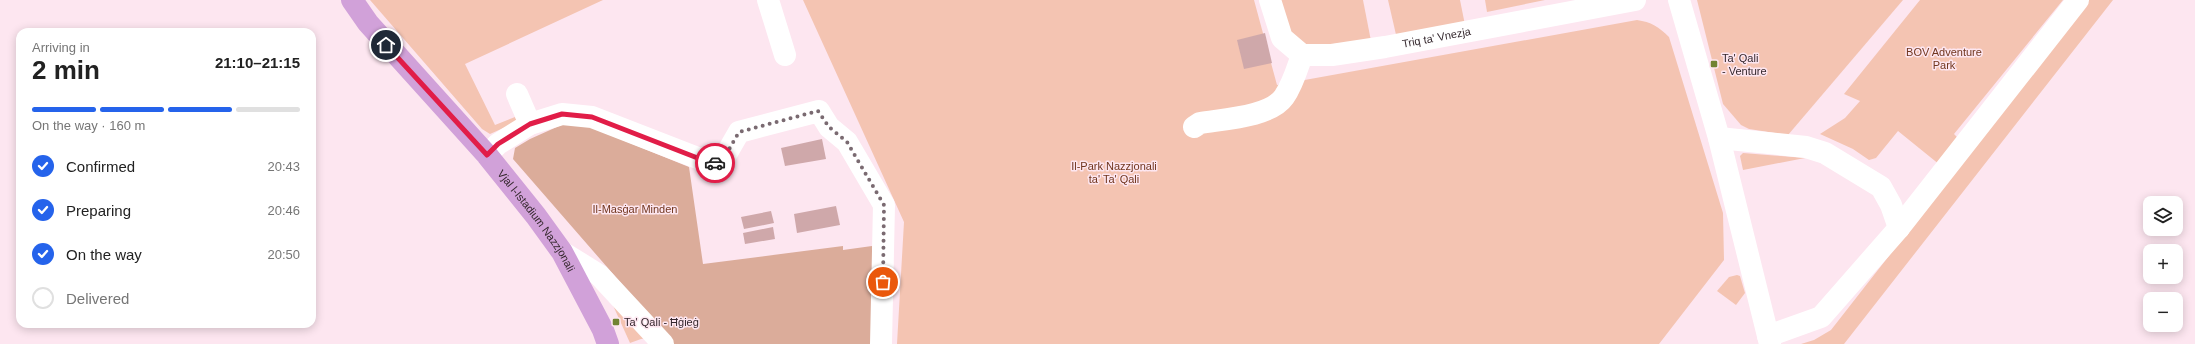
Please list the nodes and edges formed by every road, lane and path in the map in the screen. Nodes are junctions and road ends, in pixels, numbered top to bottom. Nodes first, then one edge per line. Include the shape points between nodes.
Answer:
1 (352, 0) edge
2 (768, 0) edge
3 (1270, 0) edge
4 (1635, 0) edge
5 (1679, 0) edge
6 (2078, 0) edge
7 (785, 55) dead end
8 (1302, 55) junction
9 (517, 94) dead end
10 (530, 124) junction
11 (1194, 127) dead end
12 (1719, 138) junction
13 (487, 155) junction
14 (1898, 228) junction
15 (562, 252) junction
16 (1769, 340) edge
17 (608, 344) edge
18 (663, 344) edge
19 (882, 344) edge

1 - 13 main road, Vjal l-Istadium Nazzjonali via 368,24
2 - 7 street
3 - 8 street via 1282,38
4 - 8 street, Triq ta' Vnezja via 1385,47 1332,55
5 - 12 street
6 - 14 street
8 - 11 street via 1286,93 1270,109 1200,123
9 - 10 street
10 - 13 street via 498,144
10 - 19 street via 562,114 592,117 713,164 724,158 739,132 818,111 829,127 847,142 884,205
12 - 14 street via 1806,147 1825,153 1881,187 1891,205
12 - 16 street
13 - 15 main road, Vjal l-Istadium Nazzjonali
14 - 16 street via 1821,317
15 - 17 main road, Vjal l-Istadium Nazzjonali
15 - 18 street via 599,275

